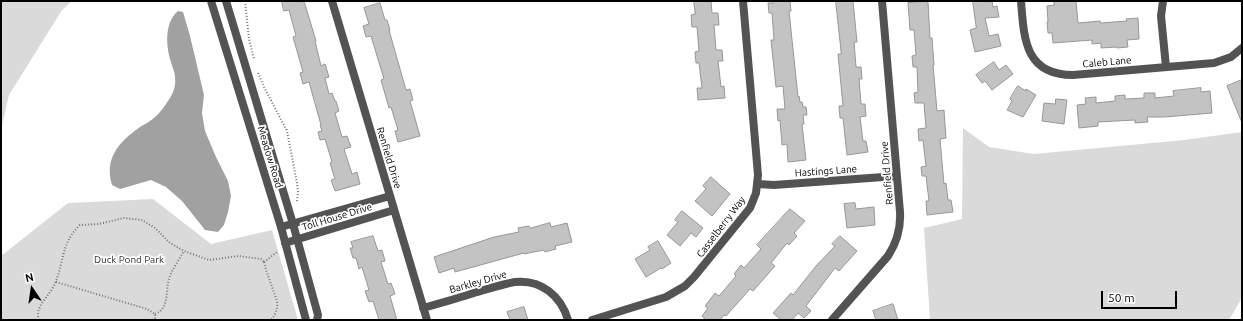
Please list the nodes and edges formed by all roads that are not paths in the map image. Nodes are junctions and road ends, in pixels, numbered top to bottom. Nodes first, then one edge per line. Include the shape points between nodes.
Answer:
1 (211, 1) edge
2 (226, 1) edge
3 (332, 1) edge
4 (743, 1) edge
5 (882, 1) edge
6 (1021, 1) edge
7 (1163, 1) edge
8 (1242, 48) edge
9 (1166, 67) junction
10 (897, 176) junction
11 (758, 184) junction
12 (390, 196) junction
13 (394, 210) junction
14 (293, 224) junction
15 (281, 227) junction
16 (298, 239) junction
17 (285, 243) junction
18 (423, 308) junction
19 (835, 319) edge
20 (306, 320) edge
21 (317, 320) edge
22 (427, 320) edge
23 (568, 320) edge
24 (592, 320) edge

1 - 15 street, Meadow Road
2 - 14 street, Meadow Road
3 - 12 street, Renfield Drive
4 - 11 street, Casselberry Way
5 - 10 street, Renfield Drive
6 - 9 street, Caleb Lane via 1026,45 1032,56 1050,70 1073,75
7 - 9 street
8 - 9 street, Caleb Lane via 1218,63
10 - 11 street, Hastings Lane via 774,186
10 - 19 street, Renfield Drive via 900,220 894,245 888,256
11 - 24 street, Casselberry Way via 748,211 683,288 666,297
12 - 13 street, Renfield Drive
12 - 14 street, Toll House Drive
13 - 16 street, Toll House Drive
13 - 18 street, Renfield Drive
14 - 15 street, Toll House Drive
14 - 16 street, Meadow Road
15 - 17 street, Meadow Road
16 - 17 street, Toll House Drive
16 - 21 street, Meadow Road via 318,315
17 - 20 street, Meadow Road
18 - 22 street, Renfield Drive
18 - 23 street, Barkley Drive via 508,284 524,282 540,286 554,295

